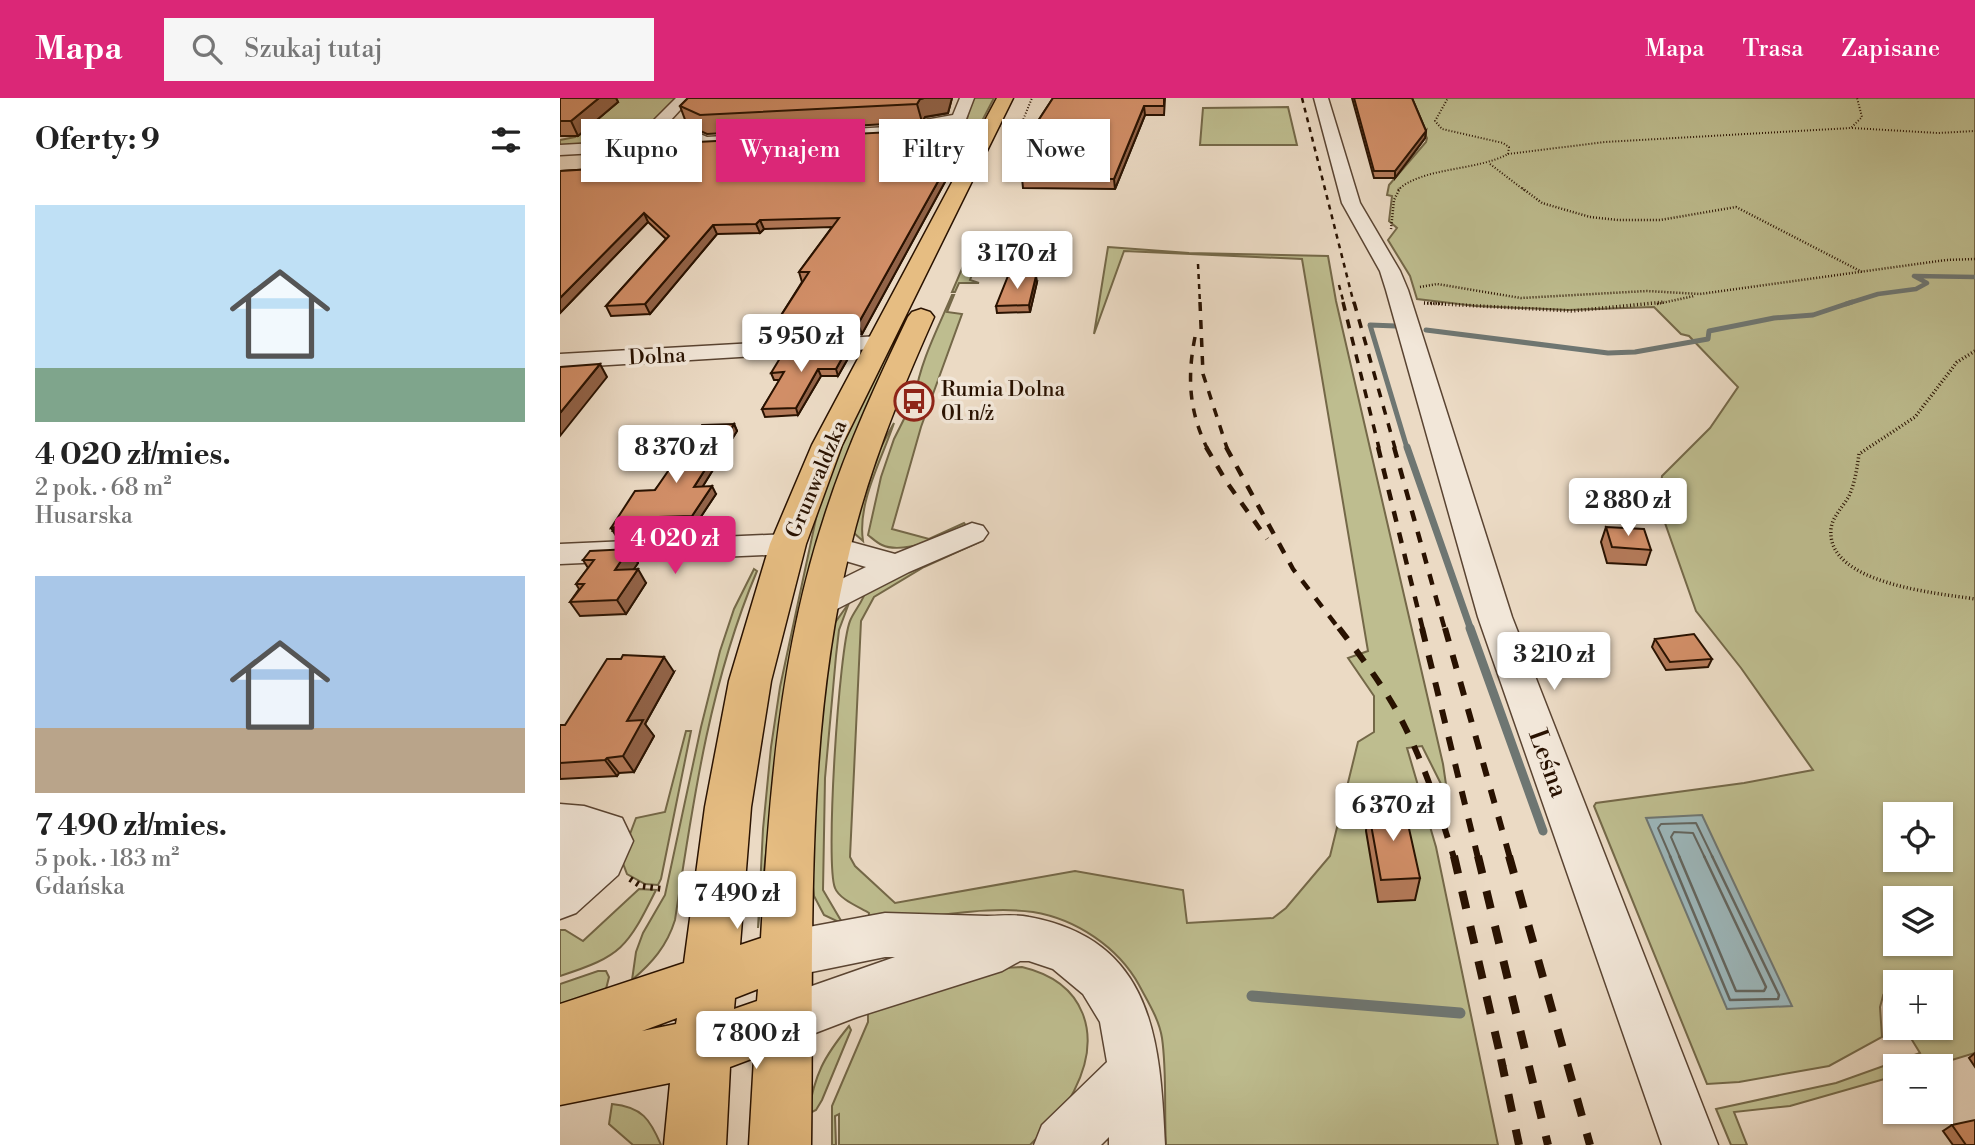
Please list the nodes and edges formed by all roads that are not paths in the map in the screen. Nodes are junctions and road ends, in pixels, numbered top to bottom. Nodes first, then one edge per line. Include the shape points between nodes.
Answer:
1 (684, 98) edge
2 (967, 98) edge
3 (1321, 98) edge
4 (1011, 117) edge
5 (671, 119) edge
6 (702, 138) edge
7 (560, 149) edge
8 (880, 344) junction
9 (573, 360) edge
10 (560, 388) edge
11 (972, 533) dead end
12 (788, 544) junction
13 (833, 547) junction
14 (560, 554) edge
15 (897, 565) junction
16 (819, 604) junction
17 (560, 822) edge
18 (581, 859) edge
19 (560, 898) edge
20 (1029, 939) junction
21 (787, 954) junction
22 (710, 979) junction
23 (784, 1020) junction
24 (560, 1032) edge
25 (702, 1048) junction
26 (1135, 1072) junction
27 (560, 1076) edge
28 (695, 1145) edge
29 (780, 1145) edge
30 (1062, 1145) edge
31 (1137, 1145) edge
32 (1690, 1145) edge

1 - 5 street
2 - 6 street via 962,117 942,123
3 - 32 street, Leśna via 1351,204 1387,243 1495,617
4 - 7 street
4 - 8 main road, Grunwaldzka
4 - 13 main road, Grunwaldzka via 885,396 852,480
8 - 9 street, Dolna
8 - 12 main road, Grunwaldzka via 827,445
9 - 10 street
11 - 15 street
12 - 14 street
12 - 22 main road, Grunwaldzka via 750,681 728,807
13 - 15 street
13 - 16 main road, Grunwaldzka
15 - 16 street
16 - 21 main road, Grunwaldzka via 794,780
17 - 18 street via 607,831 611,841
18 - 19 street
20 - 21 street via 885,935
20 - 23 street
20 - 26 street via 1068,952 1100,977 1124,1014
21 - 22 main road
21 - 23 main road, Grunwaldzka
22 - 24 main road
22 - 25 main road, Grunwaldzka
23 - 25 main road
23 - 29 main road, Grunwaldzka
25 - 27 main road
25 - 28 main road, Grunwaldzka
26 - 30 street
26 - 31 street

